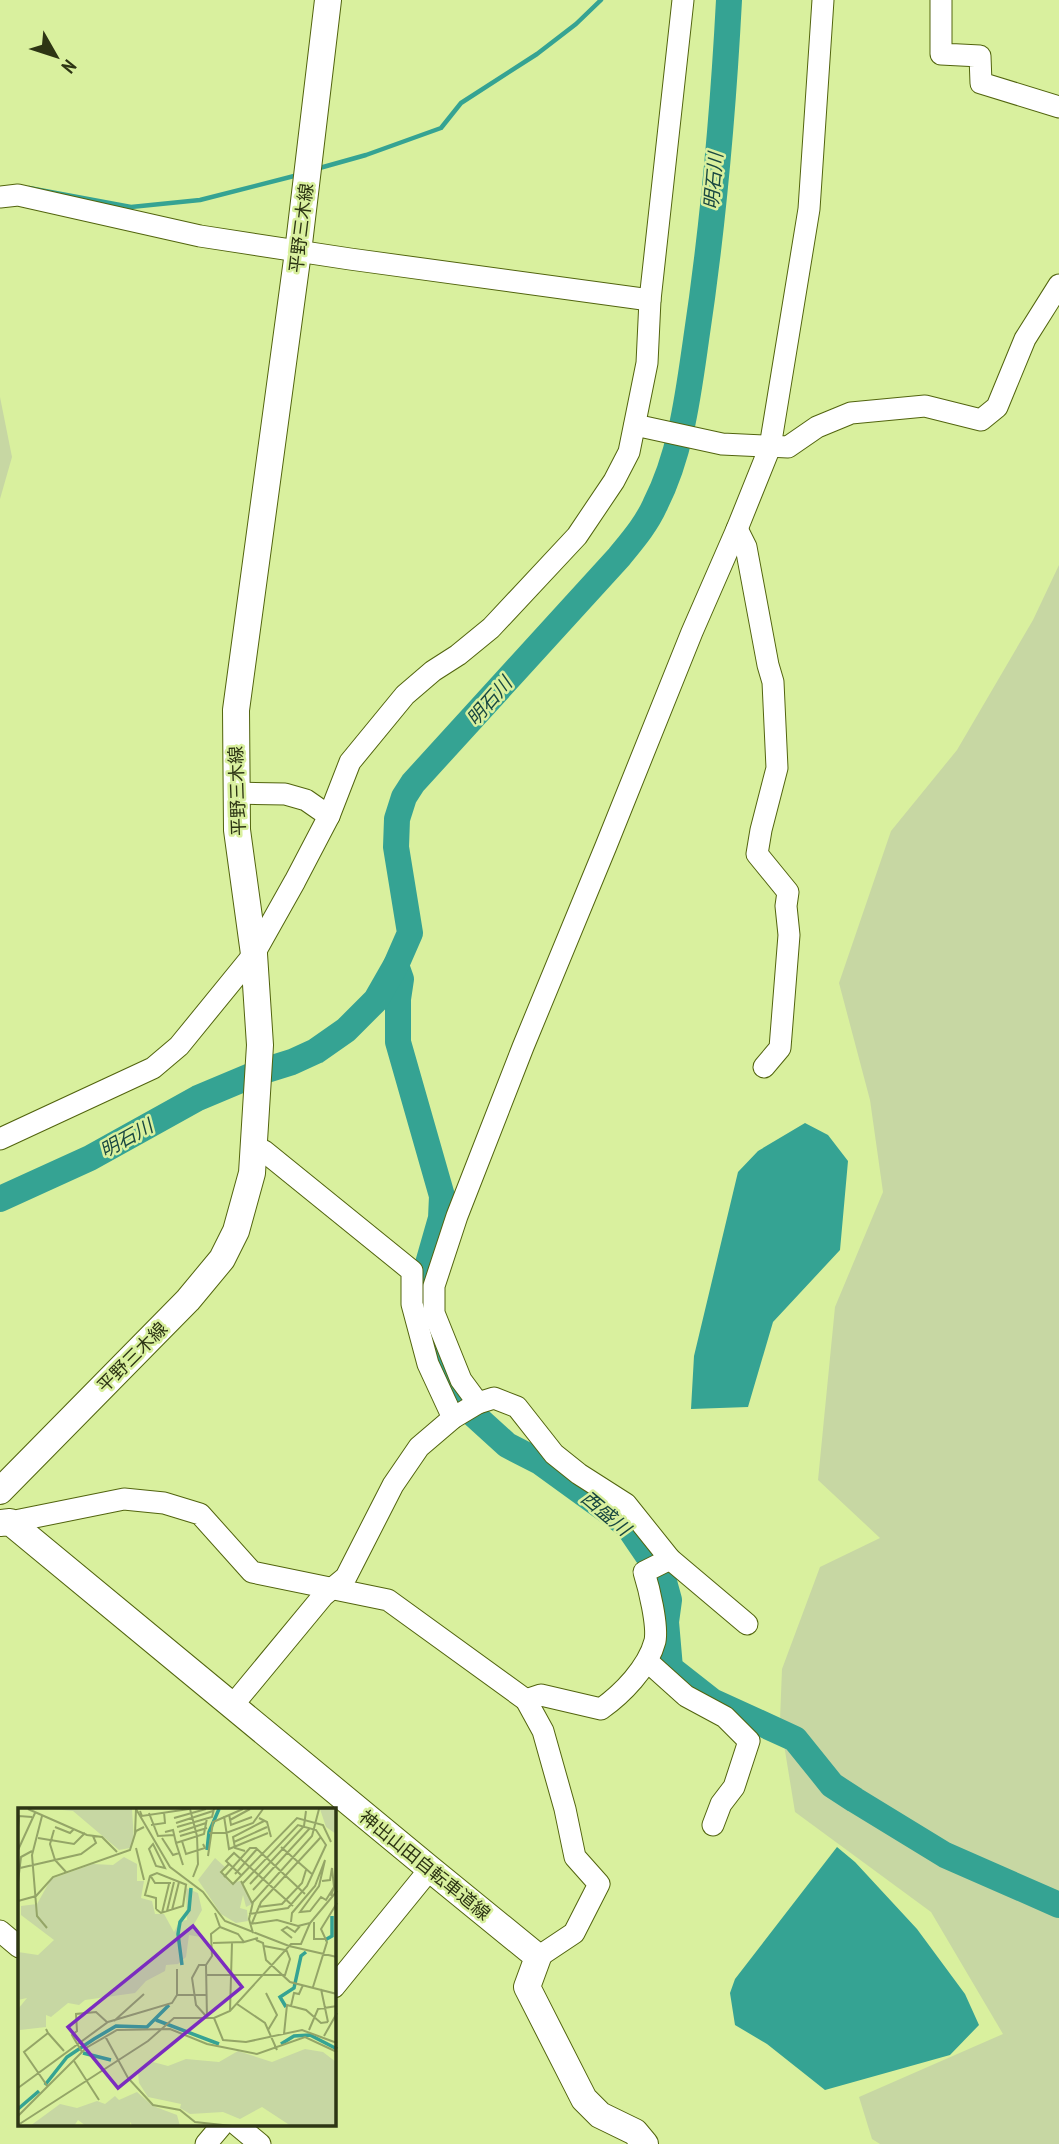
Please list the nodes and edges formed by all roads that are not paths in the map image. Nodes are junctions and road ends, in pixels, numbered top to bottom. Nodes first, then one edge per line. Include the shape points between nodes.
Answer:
1 (328, 0) edge
2 (683, 0) edge
3 (823, 0) edge
4 (941, 0) edge
5 (1059, 107) edge
6 (0, 197) edge
7 (298, 252) junction
8 (1059, 285) edge
9 (650, 300) junction
10 (635, 425) junction
11 (770, 447) junction
12 (737, 529) junction
13 (235, 793) junction
14 (329, 816) junction
15 (254, 954) junction
16 (764, 1067) dead end
17 (0, 1139) edge
18 (254, 1147) junction
19 (478, 1403) junction
20 (453, 1418) junction
21 (0, 1491) edge
22 (5, 1523) edge
23 (670, 1559) junction
24 (333, 1589) junction
25 (747, 1624) dead end
26 (647, 1661) junction
27 (526, 1700) junction
28 (232, 1706) junction
29 (713, 1825) dead end
30 (430, 1870) junction
31 (0, 1931) edge
32 (18, 1946) edge
33 (538, 1957) junction
34 (336, 1985) edge
35 (221, 2126) edge
36 (238, 2126) edge
37 (206, 2144) edge
38 (260, 2144) edge
39 (645, 2144) edge

1 - 7 main road, 平野三木線
2 - 9 street
3 - 11 street via 808,209
4 - 5 street via 941,54 980,56 981,83
6 - 7 street via 18,195 200,236
7 - 9 street
7 - 13 main road, 平野三木線 via 236,710
8 - 11 street via 1025,339 997,407 981,420 925,406 851,414 817,427 788,447
9 - 10 street via 647,363
10 - 11 street via 722,444
10 - 14 street via 629,452 614,481 577,536 491,628 405,695 350,762
11 - 12 street
12 - 16 street via 746,547 774,682 777,768 757,854 788,892 780,1048
12 - 19 street via 523,1047 434,1286 434,1313 461,1380
13 - 14 street via 285,794 306,800
13 - 15 main road, 平野三木線
14 - 15 street
15 - 17 street via 179,1046 153,1068
15 - 18 main road, 平野三木線 via 260,1045
18 - 20 street via 412,1270 418,1328 428,1364
18 - 21 main road, 平野三木線 via 236,1231 222,1259 188,1300
19 - 20 street
19 - 23 street via 494,1398 517,1407 554,1454 626,1504
20 - 24 street via 419,1447 393,1485 346,1577
22 - 24 street via 124,1499 164,1503 200,1514 252,1572
22 - 28 main road, 神出山田自転車道線
23 - 25 street
23 - 26 street via 644,1572 655,1639
24 - 27 street via 388,1600
24 - 28 street
26 - 27 street via 601,1709 541,1695
26 - 29 street via 686,1696 725,1717 749,1741 734,1787
27 - 33 street via 543,1731 575,1857 599,1884 574,1933
28 - 30 main road, 神出山田自転車道線
30 - 33 main road, 神出山田自転車道線
30 - 34 street
31 - 32 street
33 - 39 main road via 527,1987 584,2099 600,2115 635,2132
35 - 37 street
36 - 38 street

